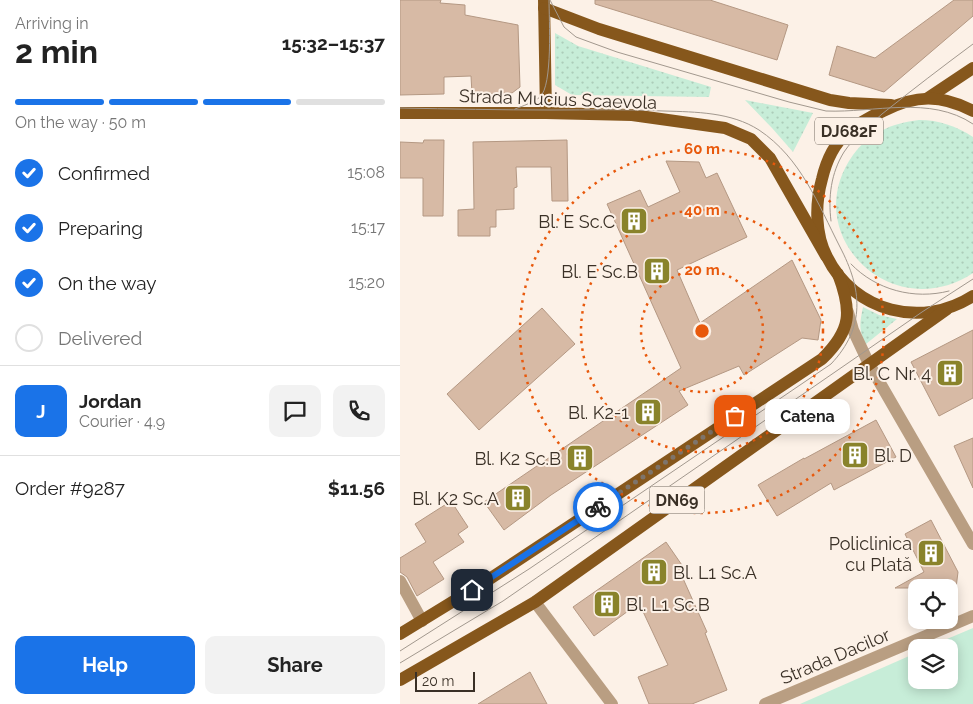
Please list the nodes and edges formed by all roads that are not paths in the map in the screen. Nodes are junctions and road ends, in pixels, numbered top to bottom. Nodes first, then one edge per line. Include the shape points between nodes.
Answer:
1 (544, 4) edge
2 (973, 68) edge
3 (928, 98) junction
4 (895, 106) junction
5 (973, 111) edge
6 (400, 113) edge
7 (546, 113) junction
8 (826, 256) junction
9 (838, 274) junction
10 (973, 296) edge
11 (947, 309) junction
12 (848, 312) junction
13 (869, 364) junction
14 (973, 544) edge
15 (400, 581) edge
16 (535, 602) junction
17 (973, 616) edge
18 (422, 621) junction
19 (400, 634) edge
20 (400, 680) edge
21 (612, 704) edge
22 (765, 704) edge

1 - 4 main road, DJ682F via 599,29 830,100
1 - 7 main road, DJ682F
2 - 3 main road
3 - 4 main road, DJ682F
3 - 5 main road, DJ682F via 950,101
4 - 8 main road, DJ682F via 846,133 828,161 817,207 820,239
6 - 7 main road, Strada Mucius Scaevola / DJ682F
7 - 8 main road, Strada Mucius Scaevola / DJ682F via 632,115 725,128 746,136 770,158
8 - 9 main road, DJ682F
9 - 11 main road, DJ682F via 869,302 888,310 911,313
9 - 12 main road
10 - 11 main road, DJ682F
11 - 13 main road, DN69
12 - 13 street
12 - 18 main road, DN69 via 840,338 817,362
13 - 14 street
13 - 16 main road, DN69
15 - 18 street
16 - 20 main road, DN69
16 - 21 street
17 - 22 street, Strada Dacilor
18 - 19 main road, DN69

